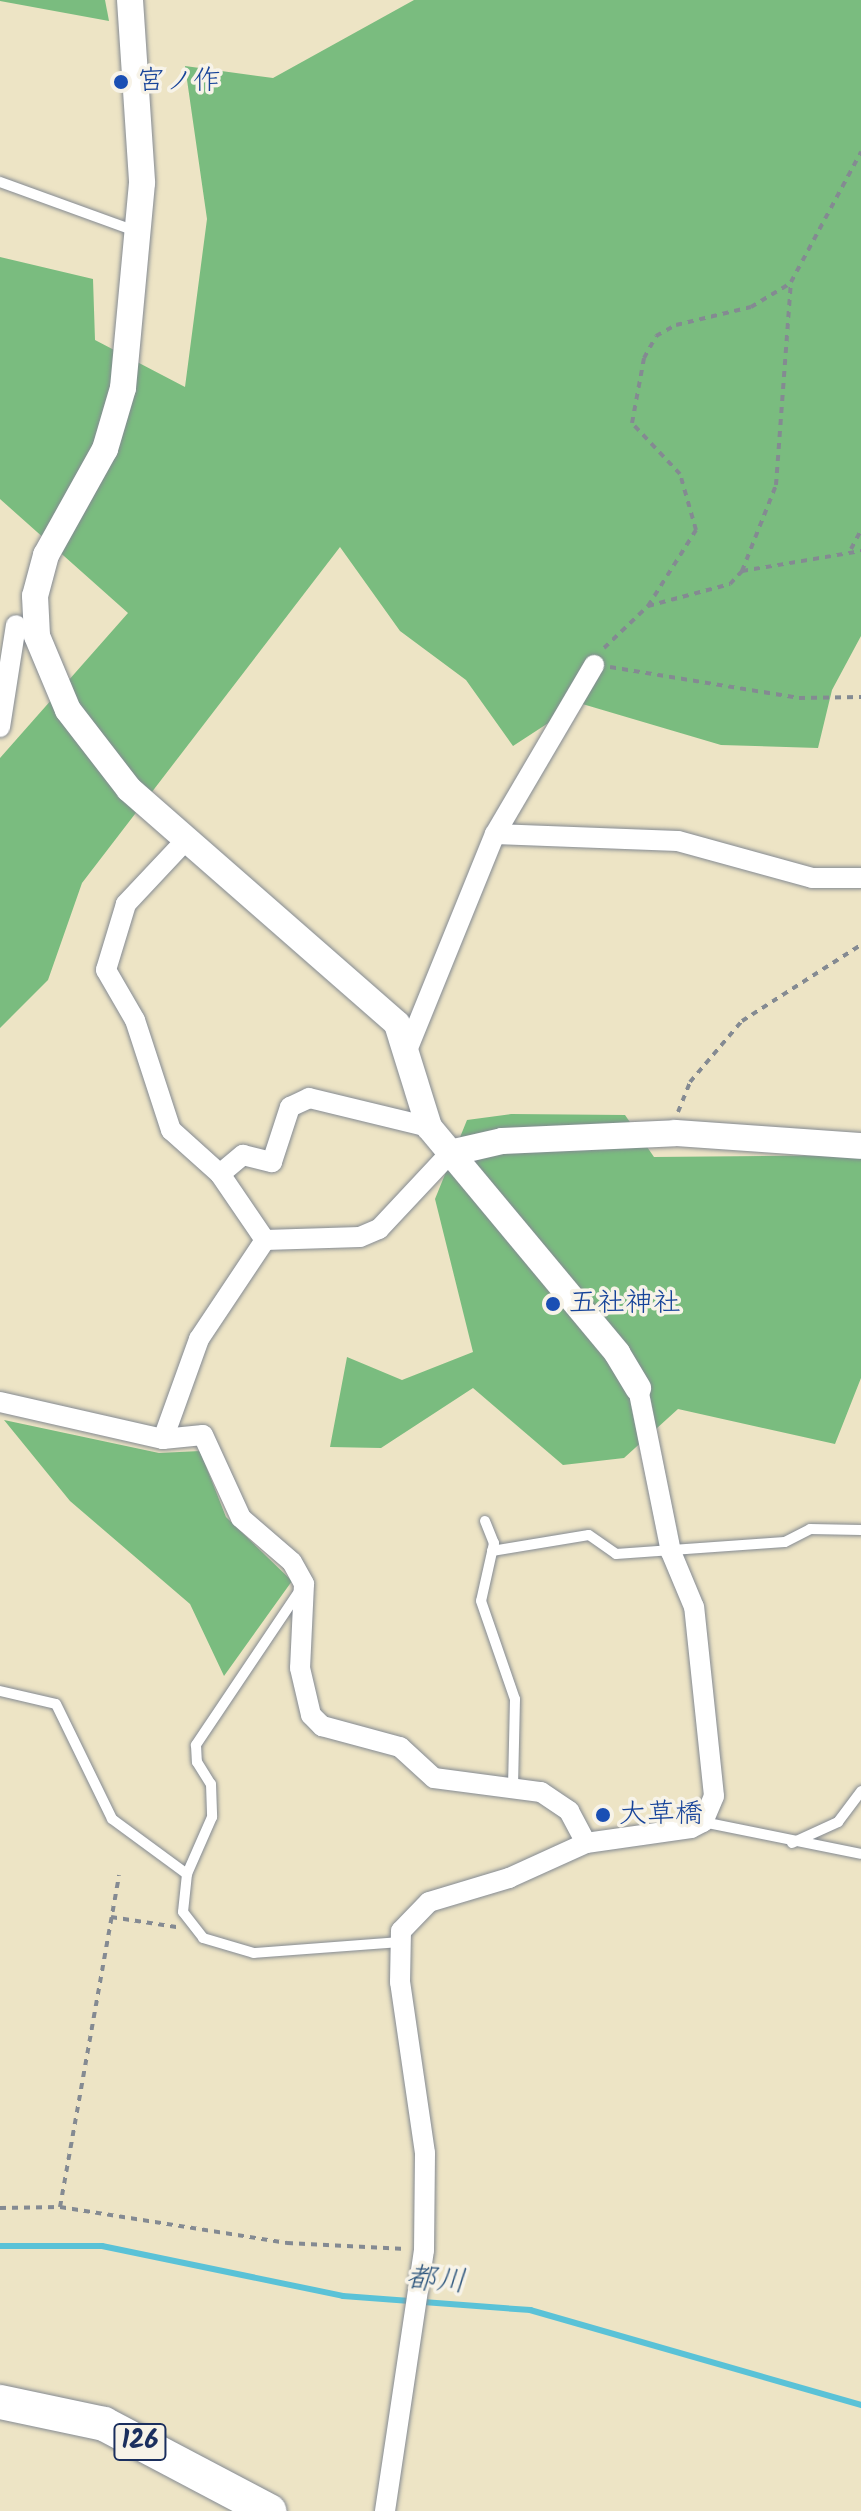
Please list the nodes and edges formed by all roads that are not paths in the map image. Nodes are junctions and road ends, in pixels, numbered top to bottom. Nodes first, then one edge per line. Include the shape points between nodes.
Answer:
1 (130, 0) edge
2 (0, 182) edge
3 (141, 233) junction
4 (18, 625) edge
5 (594, 665) road end
6 (0, 727) edge
7 (495, 834) junction
8 (186, 840) junction
9 (861, 878) edge
10 (408, 1048) junction
11 (429, 1127) junction
12 (861, 1146) edge
13 (450, 1153) junction
14 (220, 1174) junction
15 (265, 1240) junction
16 (638, 1388) joint
17 (0, 1402) edge
18 (163, 1439) junction
19 (485, 1521) dead end
20 (861, 1530) edge
21 (492, 1551) junction
22 (671, 1552) junction
23 (304, 1584) junction
24 (0, 1691) edge
25 (513, 1784) junction
26 (861, 1791) edge
27 (703, 1822) junction
28 (586, 1843) junction
29 (788, 1844) junction
30 (861, 1854) edge
31 (187, 1874) junction
32 (399, 1942) junction
33 (0, 2402) edge
34 (269, 2511) edge
35 (385, 2511) edge

1 - 3 street
2 - 3 lane
3 - 4 street via 116,419 46,555 35,596
4 - 6 street
4 - 8 street via 93,747
5 - 7 street
7 - 9 street via 678,841 812,878
7 - 10 street
8 - 10 street via 380,1003
8 - 14 street via 126,904 106,970 135,1020 171,1130
10 - 11 street
11 - 13 street
11 - 14 street via 309,1098 290,1107 272,1162 243,1155
12 - 13 street via 675,1133 502,1141
13 - 15 street via 379,1229 360,1237
13 - 16 street via 617,1353
14 - 15 street
15 - 18 street via 199,1339
16 - 22 street
17 - 18 street
18 - 23 street via 203,1435 241,1518 292,1562
19 - 21 lane
20 - 22 lane via 810,1529 785,1542
21 - 22 lane via 589,1535 616,1554
21 - 25 lane via 481,1601 515,1699
22 - 27 street via 694,1607 714,1783
23 - 25 street via 300,1668 311,1715 322,1726 400,1747 434,1778
23 - 31 lane via 196,1745 197,1762 211,1784 212,1817
24 - 31 lane via 56,1704 112,1819
25 - 28 street via 556,1800
26 - 29 lane via 838,1822
27 - 28 street via 678,1833
27 - 29 lane
28 - 32 street via 509,1878 429,1902 406,1920
29 - 30 lane
31 - 32 lane via 182,1899 190,1929 254,1953
32 - 35 street via 425,2153 424,2250
33 - 34 highway, 126 via 104,2424

